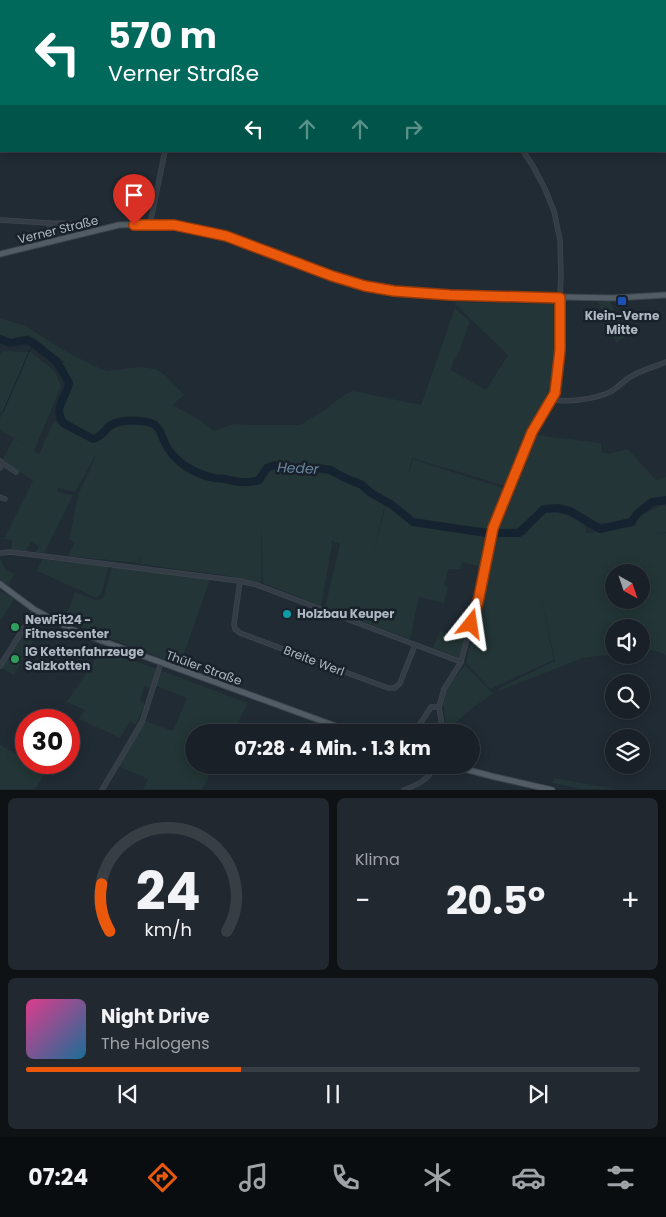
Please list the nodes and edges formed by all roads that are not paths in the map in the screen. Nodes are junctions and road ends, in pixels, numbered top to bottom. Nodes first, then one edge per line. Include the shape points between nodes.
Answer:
1 (165, 152) edge
2 (524, 152) edge
3 (0, 220) edge
4 (49, 223) junction
5 (91, 224) dead end
6 (150, 224) junction
7 (51, 242) junction
8 (0, 254) edge
9 (666, 296) edge
10 (560, 298) junction
11 (666, 362) edge
12 (551, 400) junction
13 (1, 462) edge
14 (0, 468) edge
15 (16, 472) dead end
16 (0, 497) edge
17 (5, 499) dead end
18 (0, 552) edge
19 (240, 582) junction
20 (0, 584) edge
21 (35, 610) junction
22 (415, 645) junction
23 (461, 662) junction
24 (162, 663) junction
25 (0, 666) edge
26 (440, 707) junction
27 (330, 724) edge
28 (420, 724) edge
29 (442, 724) edge
30 (480, 773) edge
31 (430, 774) edge
32 (102, 790) edge
33 (404, 790) edge
34 (552, 790) edge

1 - 6 street
2 - 10 street via 540,178 554,211 560,249
3 - 4 street, Verner Straße
4 - 5 street, Verner Straße
4 - 7 street
6 - 7 main road, Verner Straße via 119,225
6 - 10 main road, Verner Straße via 174,225 226,236 365,286 450,295
7 - 8 main road, Verner Straße
9 - 10 main road, Verner Straße
10 - 12 street via 560,350 556,387
11 - 12 street via 643,370 610,392 577,401
12 - 23 street via 532,432 493,528 478,602
13 - 14 street
13 - 15 street
16 - 17 street
18 - 19 street
19 - 22 street via 257,585
19 - 22 street, Breite Werl via 234,624 240,633 388,688 395,688 400,683
20 - 21 main road, Thüler Straße
21 - 24 main road, Thüler Straße via 75,631
21 - 25 street
22 - 23 street
23 - 26 street via 444,689
24 - 27 main road, Thüler Straße
24 - 32 street via 142,722
26 - 28 street via 431,707
26 - 29 street
30 - 34 main road
31 - 33 street

